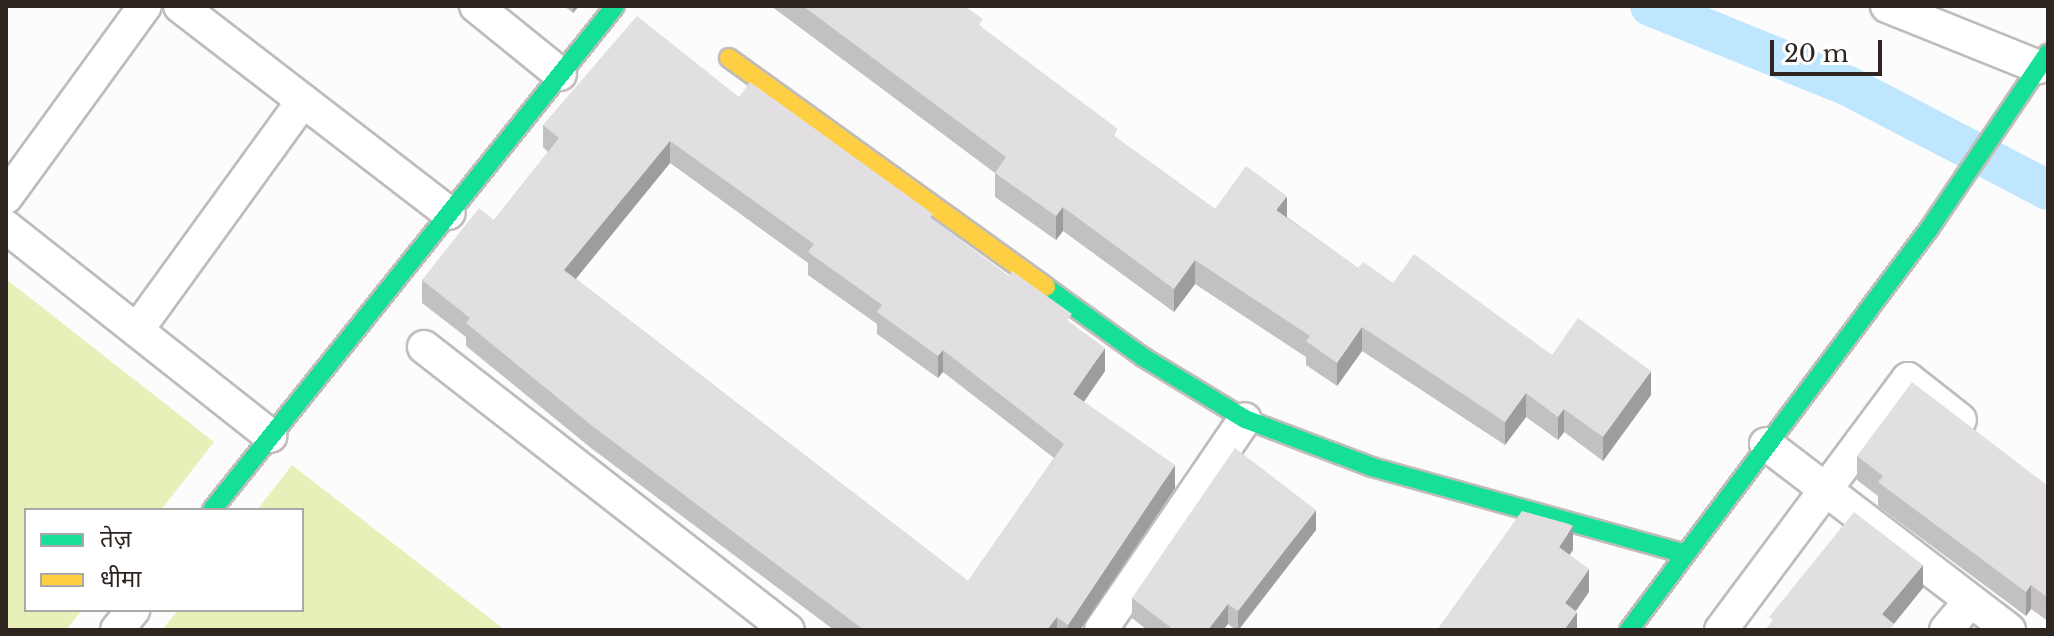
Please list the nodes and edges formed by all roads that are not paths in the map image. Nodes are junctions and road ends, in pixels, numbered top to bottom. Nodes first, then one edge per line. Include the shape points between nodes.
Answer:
1 (145, 6) edge
2 (180, 6) edge
3 (476, 6) edge
4 (615, 6) edge
5 (1887, 6) edge
6 (729, 58) dead end
7 (2043, 60) edge
8 (560, 74) junction
9 (303, 101) junction
10 (6, 197) edge
11 (449, 213) junction
12 (6, 227) edge
13 (137, 330) junction
14 (424, 347) dead end
15 (1245, 419) junction
16 (271, 436) junction
17 (1990, 443) edge
18 (1766, 444) junction
19 (1824, 492) junction
20 (214, 508) edge
21 (1683, 553) junction
22 (1970, 601) junction
23 (131, 612) edge
24 (117, 630) edge
25 (788, 630) edge
26 (1101, 630) edge
27 (1629, 630) edge
28 (1721, 630) edge
29 (1946, 630) edge
30 (2009, 630) edge

1 - 10 street
2 - 9 street
3 - 8 street
4 - 8 street
5 - 7 street
6 - 15 street via 1143,357
7 - 18 street via 1929,229
8 - 11 street
9 - 11 street
9 - 13 street
11 - 16 street
12 - 13 street
13 - 16 street
14 - 25 street
15 - 21 street via 1372,467
15 - 26 street
16 - 20 street
17 - 19 street via 1908,379
18 - 19 street
18 - 21 street
19 - 22 street
19 - 28 street
21 - 27 street
22 - 29 street
22 - 30 street
23 - 24 street

